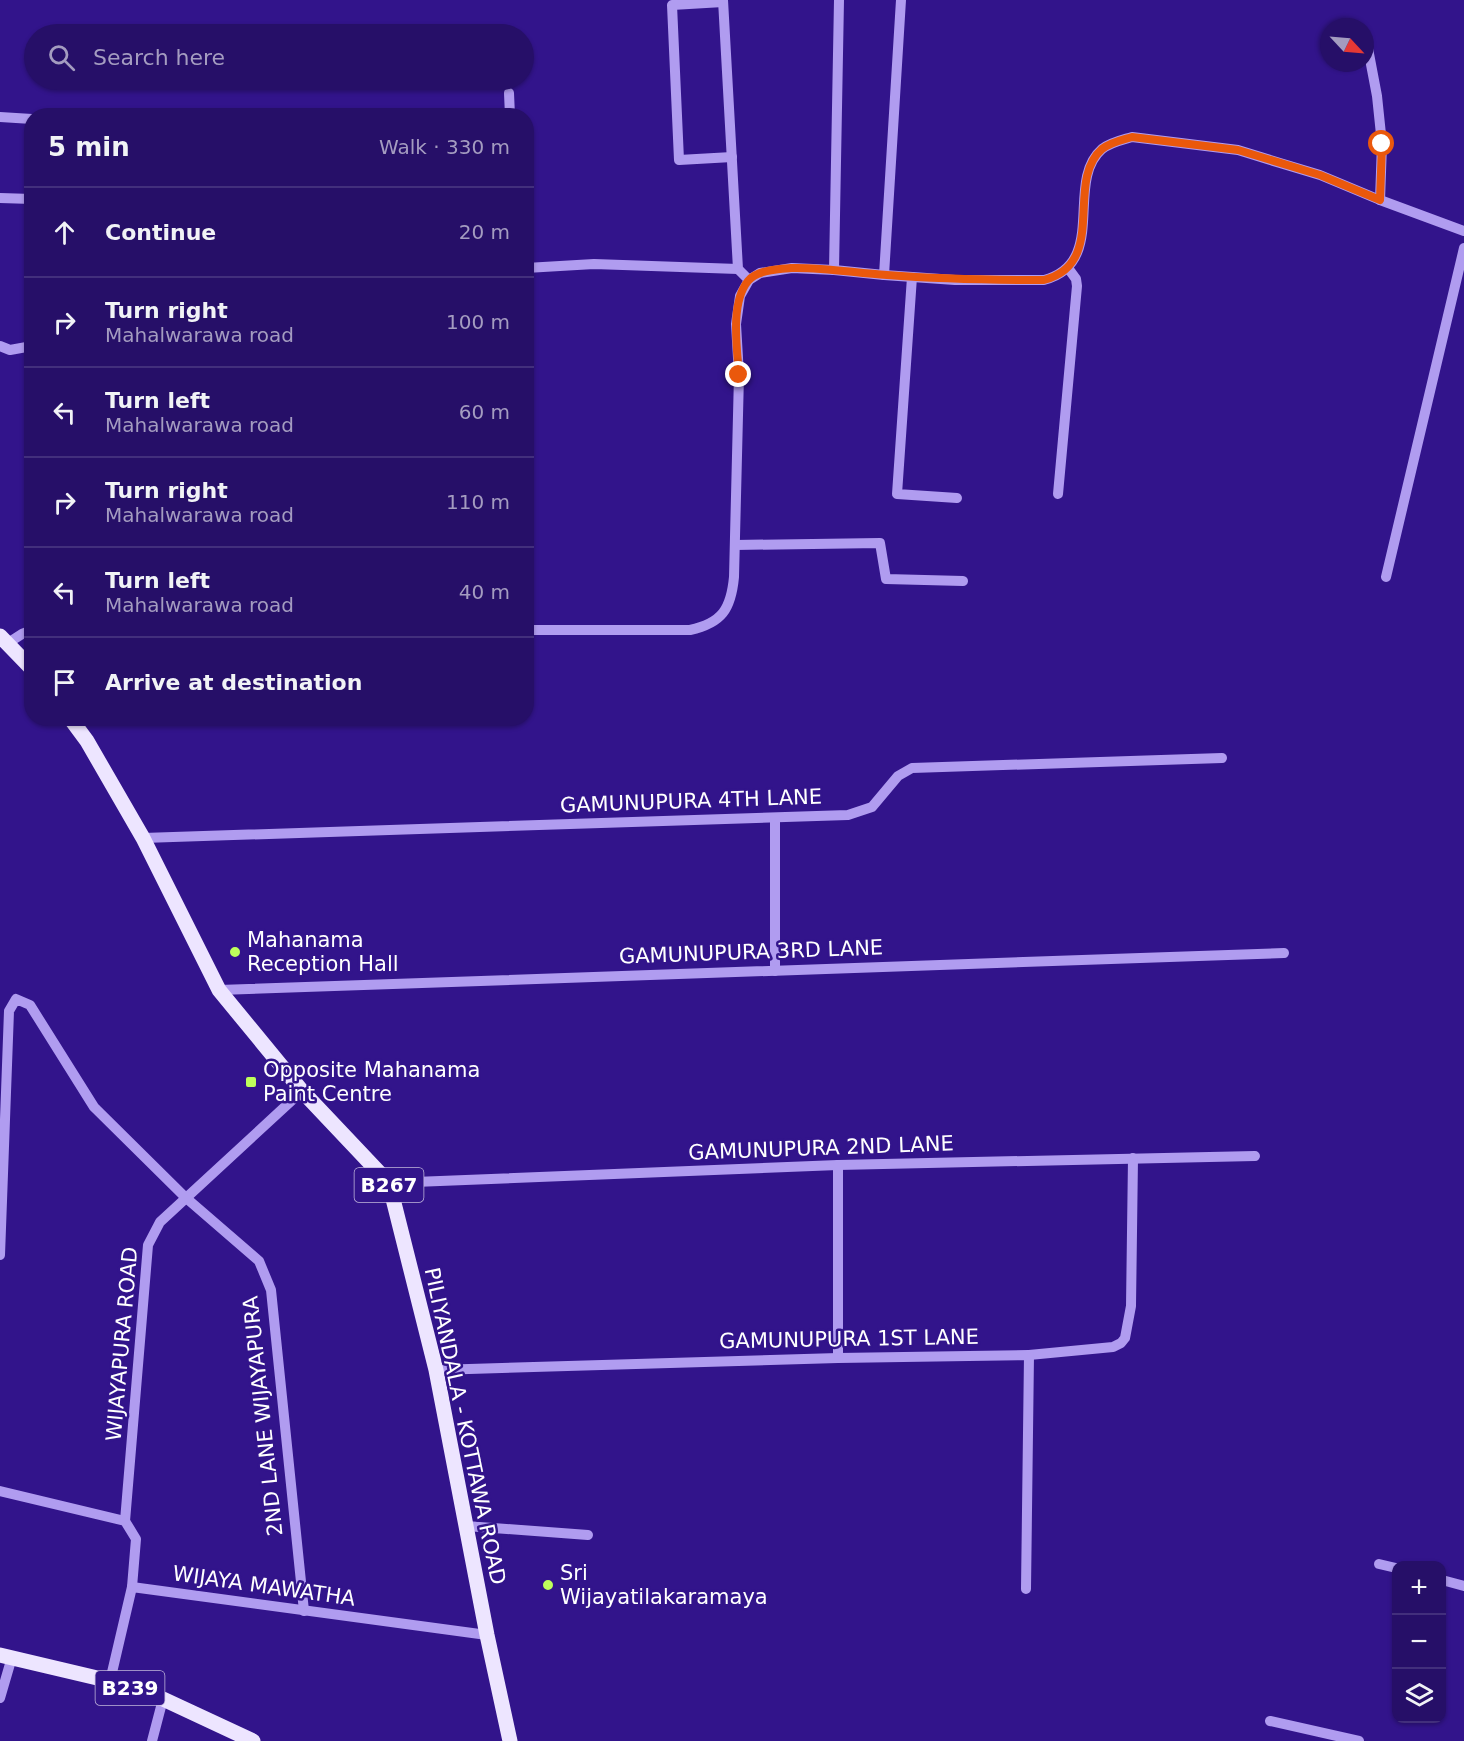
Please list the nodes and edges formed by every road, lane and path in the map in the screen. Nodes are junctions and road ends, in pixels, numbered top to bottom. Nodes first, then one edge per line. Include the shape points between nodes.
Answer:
1 (839, 0) edge
2 (901, 0) edge
3 (723, 1) edge
4 (671, 2) edge
5 (1372, 72) edge
6 (509, 93) dead end
7 (510, 108) edge
8 (0, 117) edge
9 (24, 118) edge
10 (732, 157) junction
11 (0, 198) edge
12 (24, 199) edge
13 (1380, 200) junction
14 (1464, 231) edge
15 (1464, 248) edge
16 (534, 268) edge
17 (1068, 268) junction
18 (738, 269) junction
19 (834, 270) junction
20 (884, 275) junction
21 (912, 277) junction
22 (748, 280) junction
23 (0, 346) edge
24 (24, 347) edge
25 (1058, 495) dead end
26 (957, 498) dead end
27 (735, 545) junction
28 (1386, 577) dead end
29 (963, 581) dead end
30 (534, 630) edge
31 (24, 633) edge
32 (4, 640) edge
33 (24, 661) edge
34 (76, 726) edge
35 (1222, 758) dead end
36 (775, 818) junction
37 (143, 838) junction
38 (1284, 953) dead end
39 (775, 971) junction
40 (219, 990) junction
41 (302, 1091) junction
42 (1255, 1156) dead end
43 (1133, 1158) junction
44 (838, 1165) junction
45 (389, 1183) junction
46 (185, 1197) junction
47 (0, 1255) edge
48 (1029, 1355) junction
49 (838, 1358) junction
50 (436, 1370) junction
51 (0, 1491) edge
52 (125, 1521) junction
53 (466, 1526) junction
54 (588, 1535) dead end
55 (1379, 1564) dead end
56 (1392, 1567) edge
57 (1446, 1581) edge
58 (1464, 1586) edge
59 (132, 1587) junction
60 (1026, 1589) dead end
61 (304, 1611) junction
62 (487, 1635) junction
63 (6, 1656) edge
64 (110, 1681) junction
65 (0, 1698) edge
66 (163, 1699) junction
67 (1270, 1721) dead end
68 (152, 1741) edge
69 (253, 1741) edge
70 (510, 1741) edge
71 (1359, 1741) edge

1 - 19 street
2 - 20 street
3 - 4 street
3 - 10 street
4 - 10 street via 679,159
5 - 13 street via 1382,144
6 - 7 street
8 - 9 street
10 - 18 street
11 - 12 street
13 - 14 street
13 - 17 street via 1320,175 1238,150 1132,137 1101,150 1091,165 1079,245
15 - 28 street
16 - 18 street via 594,264
17 - 21 street via 1044,280
17 - 25 street via 1077,286
18 - 22 street
19 - 20 street
19 - 22 street via 774,270
20 - 21 street
21 - 26 street via 897,494
22 - 27 street via 740,296 736,324 739,375
23 - 24 street via 10,350
27 - 29 street via 880,543 886,579
27 - 30 street via 732,597 726,610 706,626 690,630
31 - 32 street
32 - 33 main road
34 - 37 main road, PILIYANDALA - KOTTAWA ROAD / B267
35 - 36 street, GAMUNUPURA 4TH LANE via 912,768 898,776 872,807 848,815
36 - 37 street, GAMUNUPURA 4TH LANE
36 - 39 street
37 - 40 main road, PILIYANDALA - KOTTAWA ROAD / B267
38 - 39 street, GAMUNUPURA 3RD LANE
39 - 40 street, GAMUNUPURA 3RD LANE
40 - 41 main road, PILIYANDALA - KOTTAWA ROAD / B267
41 - 45 main road, PILIYANDALA - KOTTAWA ROAD / B267
41 - 46 street, WIJAYAPURA ROAD
42 - 43 street, GAMUNUPURA 2ND LANE
43 - 44 street, GAMUNUPURA 2ND LANE
43 - 48 street, GAMUNUPURA 1ST LANE via 1131,1306 1125,1338 1113,1347
44 - 45 street, GAMUNUPURA 2ND LANE
44 - 49 street
45 - 50 main road, PILIYANDALA - KOTTAWA ROAD / B267
46 - 47 street, 2ND LANE WIJAYAPURA via 94,1107 30,1005 16,999 9,1011
46 - 52 street, WIJAYAPURA ROAD via 160,1222 148,1245
46 - 61 street, 2ND LANE WIJAYAPURA via 259,1261 271,1290
48 - 49 street, GAMUNUPURA 1ST LANE
48 - 60 street
49 - 50 street, GAMUNUPURA 1ST LANE
50 - 53 main road, PILIYANDALA - KOTTAWA ROAD / B267
51 - 52 street
52 - 59 street via 136,1539
53 - 54 street
53 - 62 main road, PILIYANDALA - KOTTAWA ROAD / B267
55 - 56 street
57 - 58 street
59 - 61 street, WIJAYA MAWATHA
59 - 64 street
61 - 62 street, WIJAYA MAWATHA
62 - 70 main road, PILIYANDALA - KOTTAWA ROAD / B267
63 - 64 main road, B239
63 - 65 street
64 - 66 main road, B239
66 - 68 street
66 - 69 main road, B239
67 - 71 street

